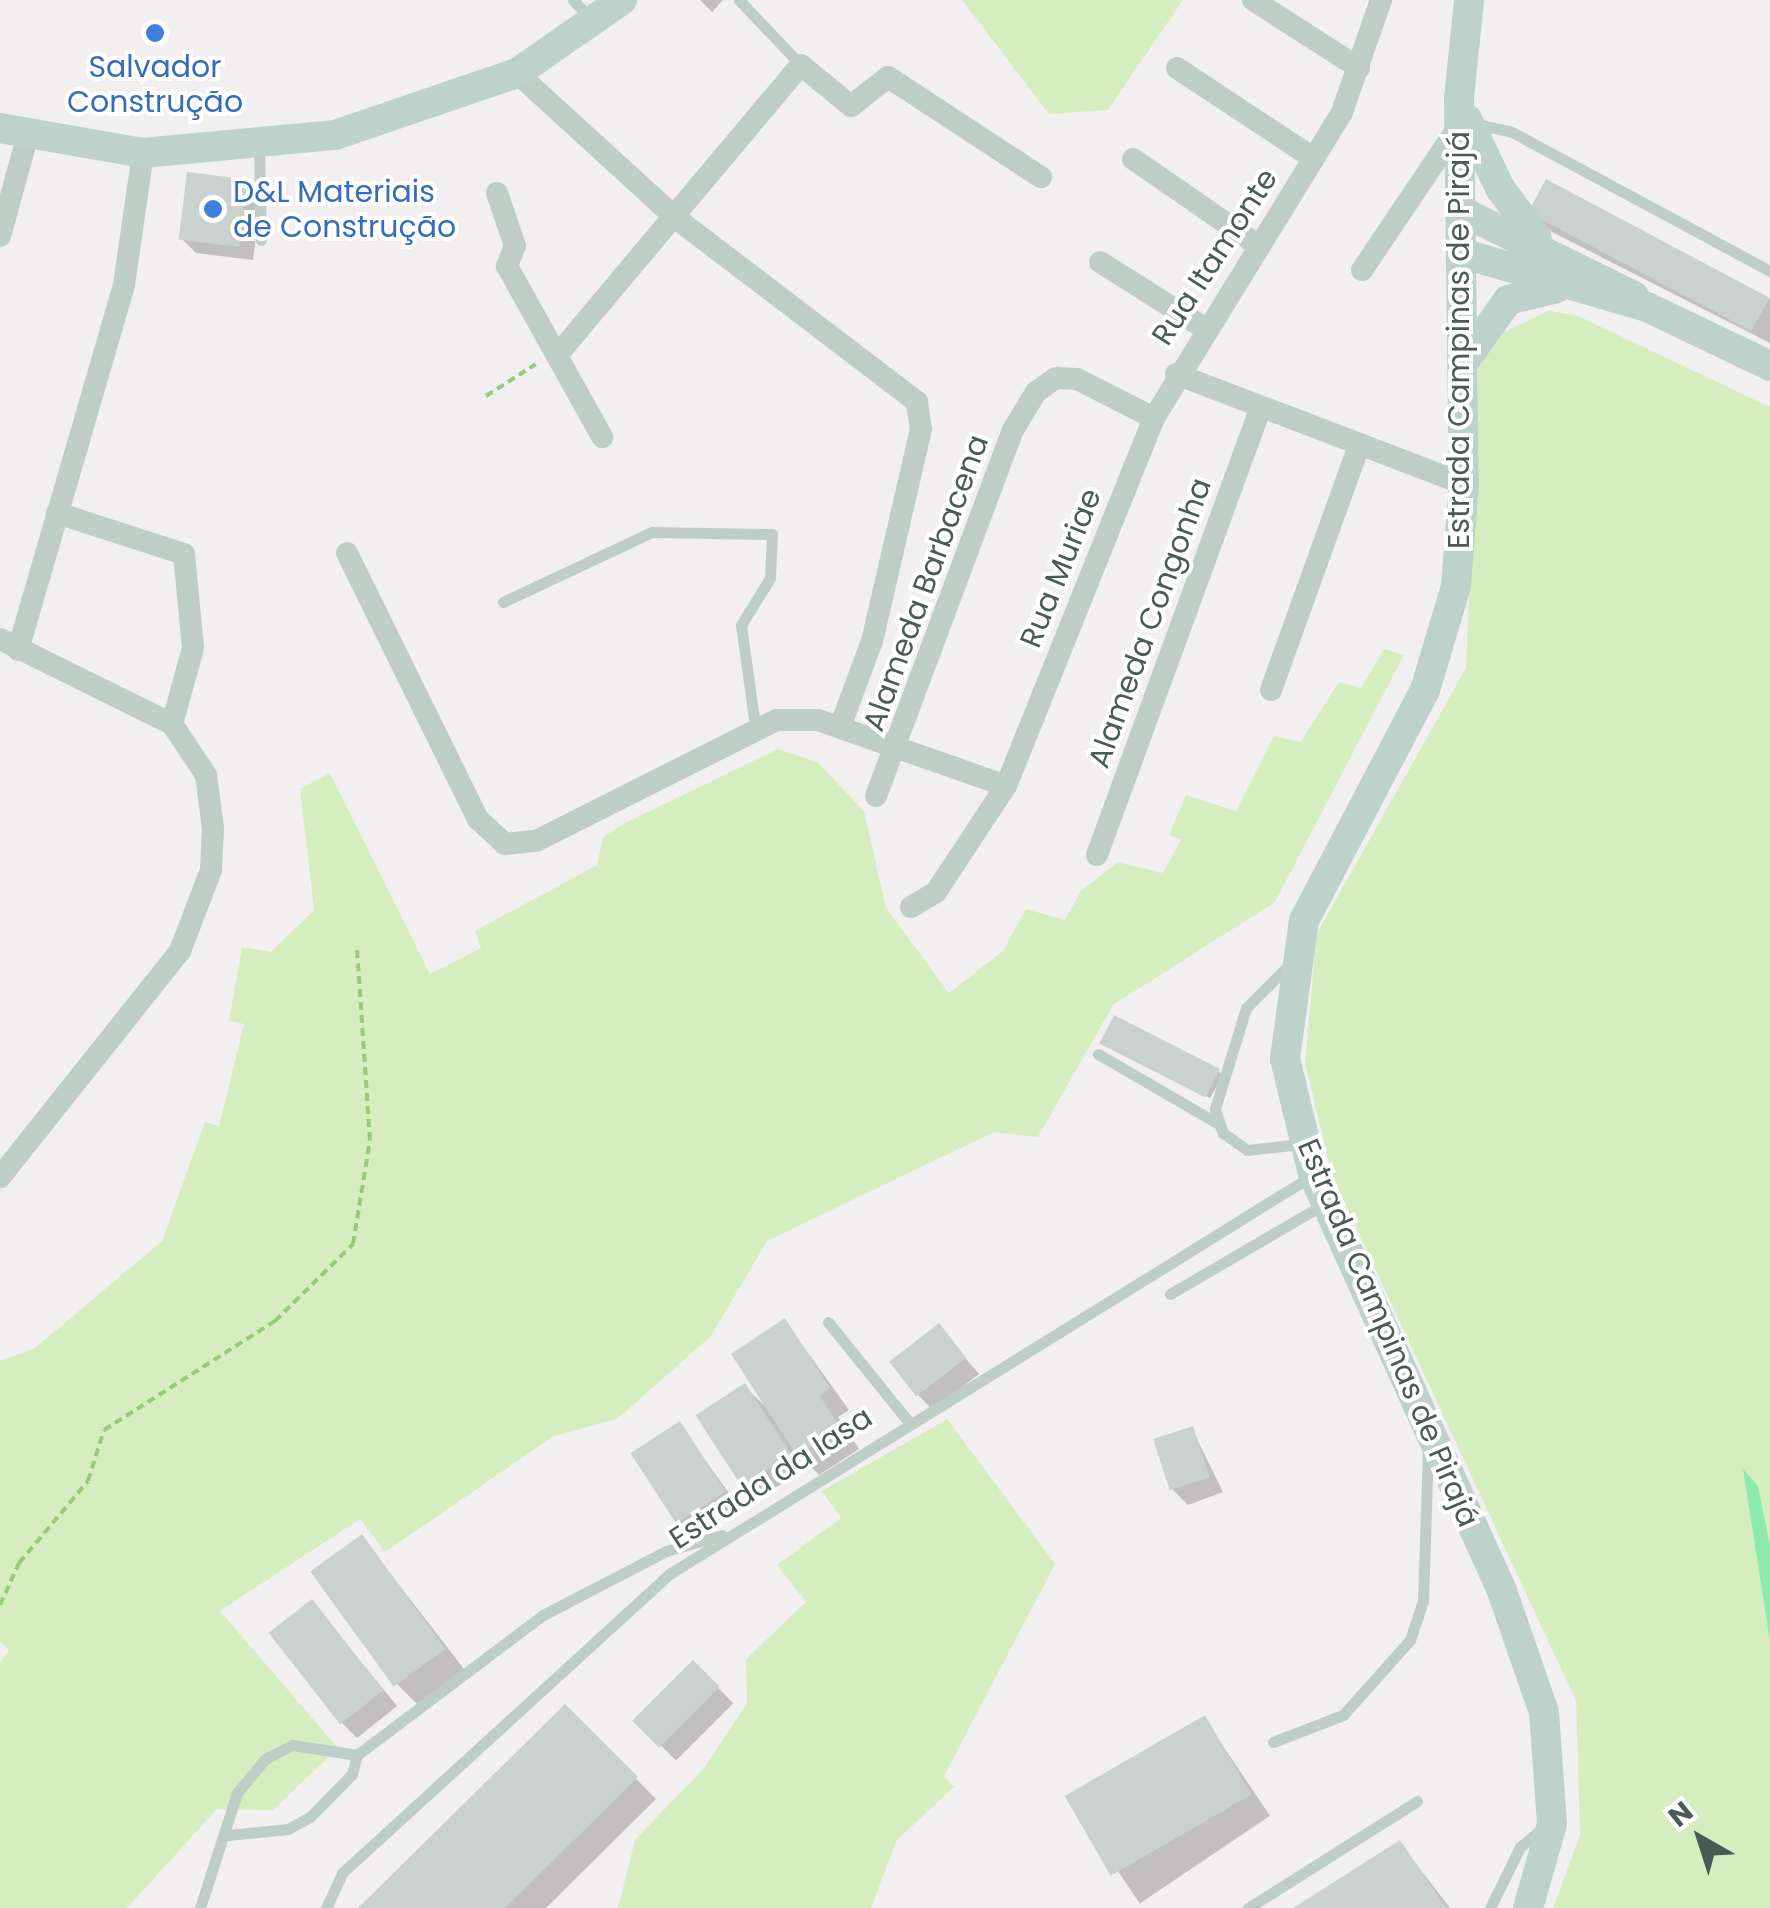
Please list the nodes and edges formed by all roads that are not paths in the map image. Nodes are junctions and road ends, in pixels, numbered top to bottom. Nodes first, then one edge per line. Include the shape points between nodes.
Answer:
1 (572, 0) edge
2 (622, 0) edge
3 (739, 0) edge
4 (1254, 0) edge
5 (1381, 0) edge
6 (1469, 0) edge
7 (596, 24) junction
8 (800, 65) junction
9 (1178, 68) dead end
10 (1359, 68) junction
11 (518, 73) junction
12 (1462, 116) junction
13 (14, 130) edge
14 (260, 148) junction
15 (143, 153) junction
16 (1133, 158) dead end
17 (1313, 158) junction
18 (1041, 177) dead end
19 (497, 193) dead end
20 (1461, 211) junction
21 (676, 219) junction
22 (0, 236) edge
23 (261, 240) dead end
24 (1542, 244) junction
25 (1259, 246) junction
26 (1462, 253) junction
27 (1100, 262) dead end
28 (1362, 270) dead end
29 (1770, 271) edge
30 (1585, 292) junction
31 (1647, 307) junction
32 (1203, 327) junction
33 (558, 354) junction
34 (1770, 366) edge
35 (1462, 368) junction
36 (1176, 374) junction
37 (1259, 412) junction
38 (1154, 418) junction
39 (602, 437) dead end
40 (1359, 446) junction
41 (1464, 484) junction
42 (57, 512) junction
43 (347, 553) dead end
44 (503, 602) dead end
45 (9, 644) edge
46 (1271, 690) dead end
47 (172, 724) junction
48 (755, 726) junction
49 (840, 727) junction
50 (900, 748) junction
51 (1006, 786) junction
52 (876, 796) dead end
53 (1098, 855) dead end
54 (911, 907) dead end
55 (1292, 961) junction
56 (1098, 1054) dead end
57 (1217, 1123) junction
58 (1303, 1144) junction
59 (1313, 1174) junction
60 (0, 1177) edge
61 (1326, 1203) junction
62 (1170, 1294) dead end
63 (828, 1322) dead end
64 (907, 1420) junction
65 (1429, 1438) junction
66 (734, 1532) junction
67 (1273, 1742) dead end
68 (357, 1755) junction
69 (1417, 1800) dead end
70 (1552, 1824) junction
71 (228, 1835) junction
72 (200, 1908) edge
73 (326, 1908) edge
74 (1248, 1908) edge
75 (1490, 1908) edge
76 (1528, 1908) edge

1 - 7 lane
2 - 7 main road
3 - 8 lane
4 - 10 street
5 - 10 street, Rua Itamonte
6 - 12 main road, Estrada Campinas de Pirajá
7 - 11 main road
8 - 18 street via 852,106 888,76
8 - 21 street
9 - 17 street
10 - 17 street, Rua Itamonte
11 - 14 main road via 427,109
11 - 21 street
12 - 20 main road, Estrada Campinas de Pirajá
12 - 24 main road via 1500,188
12 - 28 street
12 - 29 lane via 1510,131
13 - 15 main road
13 - 22 street
14 - 15 main road
14 - 23 lane
15 - 42 street via 124,285
16 - 25 street
17 - 25 street, Rua Itamonte
19 - 33 street via 515,246 507,266
20 - 24 main road
20 - 26 main road, Estrada Campinas de Pirajá
21 - 33 street
21 - 49 street via 908,391 921,429 872,641
24 - 31 main road
25 - 32 street, Rua Itamonte
26 - 30 main road
26 - 35 main road, Estrada Campinas de Pirajá
27 - 32 street
30 - 31 main road
30 - 35 main road via 1544,288 1508,300
31 - 34 main road
32 - 36 street, Rua Itamonte
33 - 39 street
35 - 41 main road, Estrada Campinas de Pirajá
36 - 37 street, Rua Itamonte
36 - 38 street, Rua Muriae
37 - 40 street, Rua Itamonte
37 - 53 street, Alameda Congonha
38 - 50 street, Alameda Barbacena via 1077,379 1056,378 1036,392 1013,430
38 - 51 street, Rua Muriae
40 - 41 street, Rua Itamonte
40 - 46 street
41 - 55 main road, Estrada Campinas de Pirajá via 1456,586 1438,656 1316,888
42 - 45 street
42 - 47 street via 184,554 193,648
43 - 48 street via 494,839 536,841
44 - 48 lane via 652,532 772,534 770,578 741,625
45 - 47 street via 89,676
47 - 60 street via 206,775 213,828 200,908 141,1008
48 - 49 street via 818,720
49 - 50 street
50 - 51 street
50 - 52 street, Alameda Barbacena
51 - 54 street, Rua Muriae via 936,892
55 - 57 lane via 1257,991 1238,1024
55 - 58 main road, Estrada Campinas de Pirajá via 1285,1059
56 - 57 lane
57 - 58 lane via 1261,1154
58 - 59 main road, Estrada Campinas de Pirajá
59 - 61 main road, Estrada Campinas de Pirajá
59 - 64 lane, Estrada da Iasa
61 - 62 lane
61 - 65 main road, Estrada Campinas de Pirajá
63 - 64 lane
64 - 66 lane, Estrada da Iasa
65 - 67 lane via 1422,1600 1410,1640 1343,1715
65 - 70 main road, Estrada Campinas de Pirajá via 1531,1668 1552,1751
66 - 68 lane via 666,1550 543,1615
66 - 73 lane, Estrada da Iasa via 672,1573 342,1873
68 - 71 lane via 352,1774 288,1830
68 - 71 lane via 293,1745 265,1759 236,1793
69 - 74 lane
70 - 75 lane via 1520,1847
70 - 76 main road, Estrada Campinas de Pirajá
71 - 72 lane

